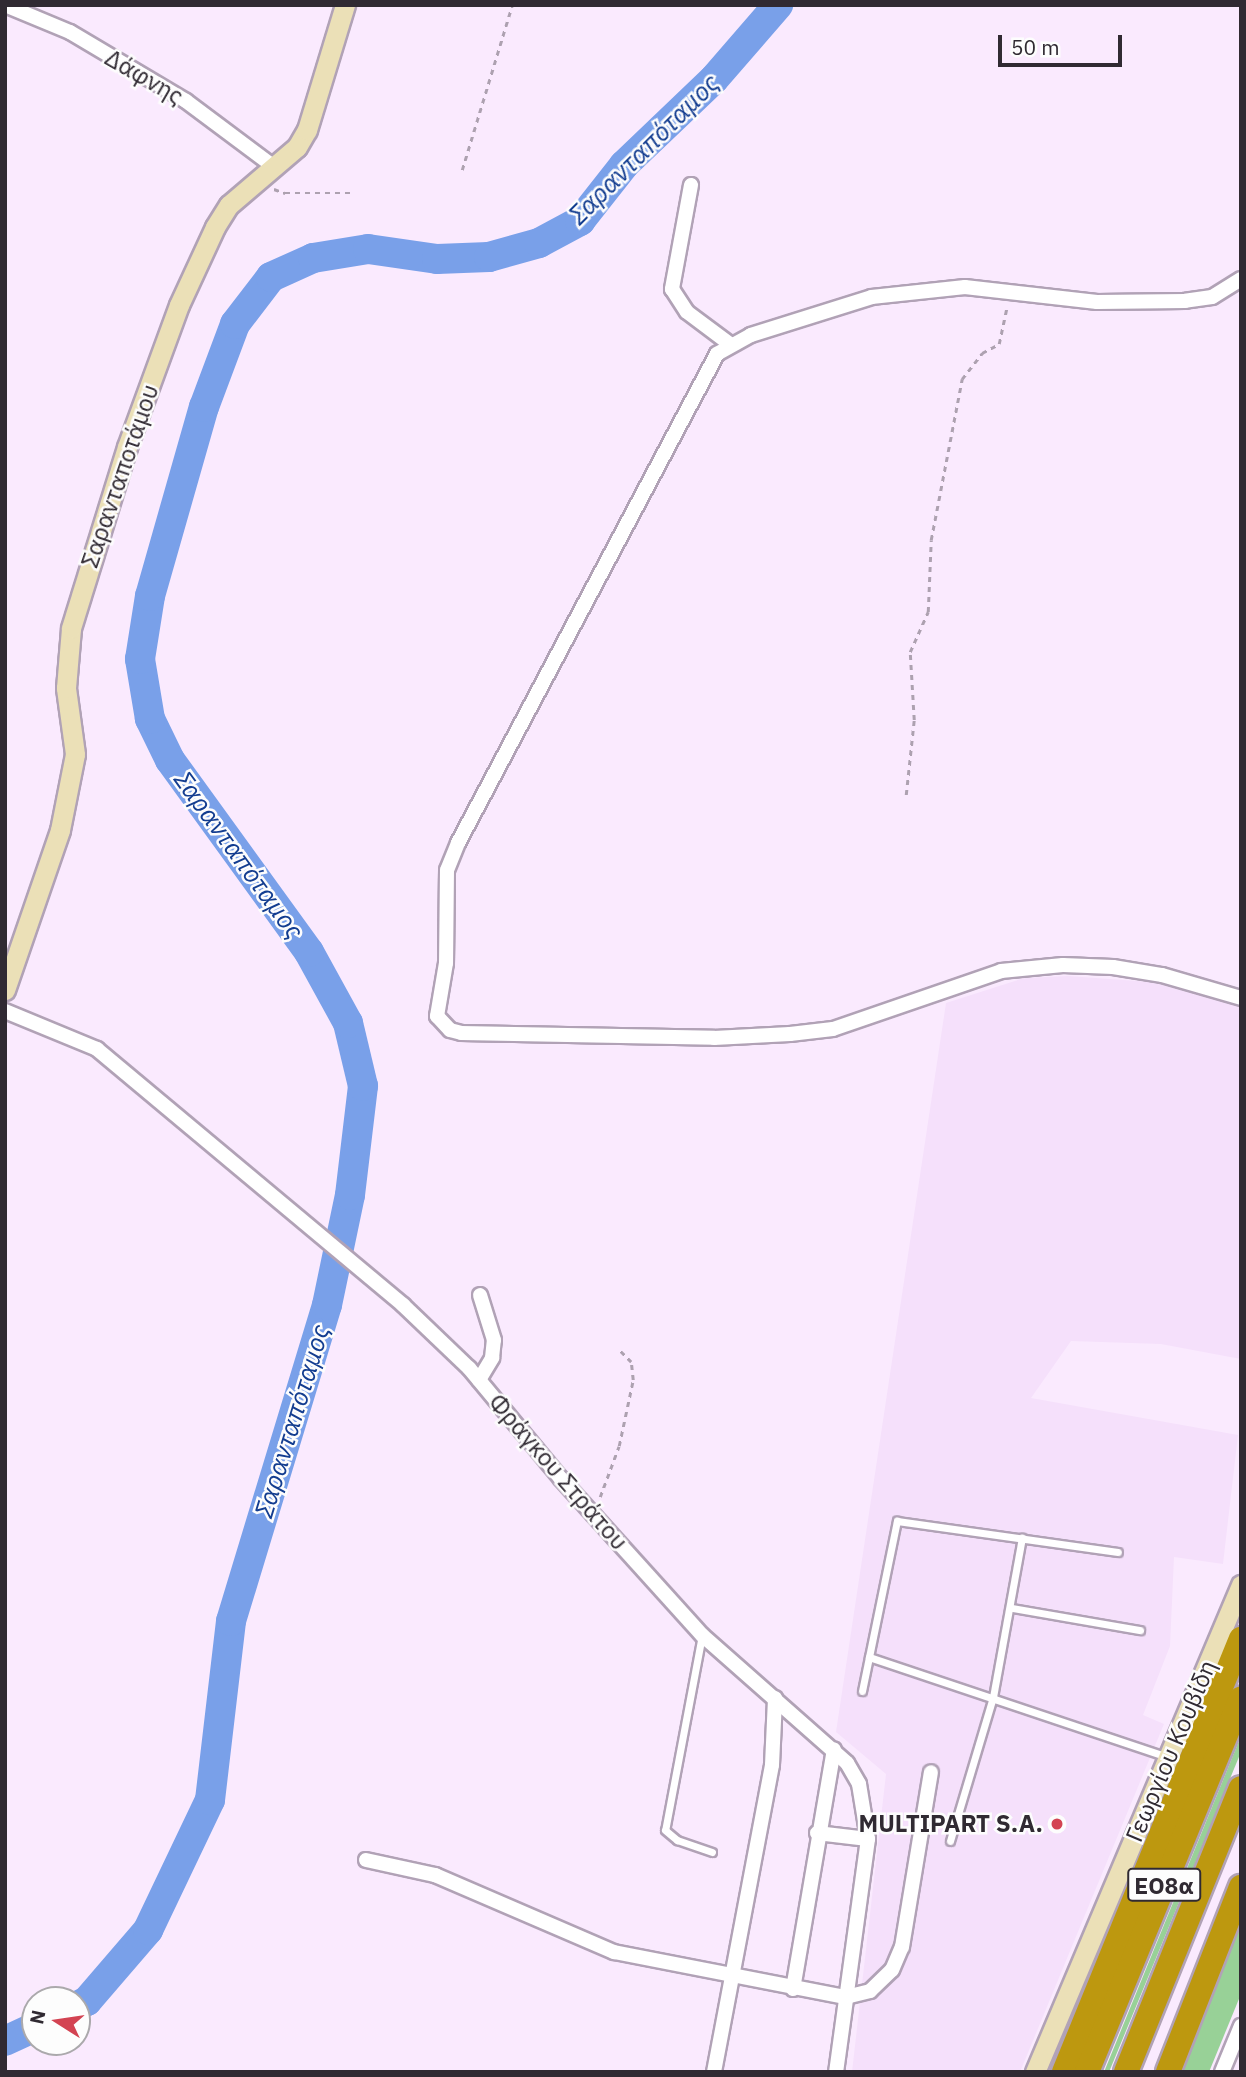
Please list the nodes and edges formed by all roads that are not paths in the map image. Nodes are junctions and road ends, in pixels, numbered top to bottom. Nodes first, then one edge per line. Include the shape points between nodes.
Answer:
1 (5, 5) edge
2 (345, 5) edge
3 (273, 166) junction
4 (691, 185) dead end
5 (1241, 279) edge
6 (730, 344) junction
7 (5, 990) edge
8 (1241, 999) edge
9 (5, 1011) edge
10 (480, 1295) dead end
11 (479, 1380) junction
12 (1022, 1538) junction
13 (1118, 1552) dead end
14 (1241, 1585) edge
15 (1012, 1608) junction
16 (1140, 1630) dead end
17 (702, 1635) junction
18 (1241, 1639) edge
19 (869, 1657) junction
20 (862, 1691) dead end
21 (993, 1697) junction
22 (775, 1698) junction
23 (1241, 1698) edge
24 (834, 1749) junction
25 (1169, 1757) junction
26 (931, 1772) dead end
27 (1241, 1788) edge
28 (817, 1833) junction
29 (868, 1839) junction
30 (950, 1841) dead end
31 (712, 1852) dead end
32 (366, 1860) dead end
33 (1241, 1887) edge
34 (730, 1978) junction
35 (793, 1989) junction
36 (846, 1997) junction
37 (1241, 2026) edge
38 (714, 2072) edge
39 (836, 2072) edge
40 (1035, 2072) edge
41 (1063, 2072) edge
42 (1087, 2072) edge
43 (1126, 2072) edge
44 (1168, 2072) edge
45 (1222, 2072) edge

1 - 3 street, Δάφνης via 70,32 186,101
2 - 3 street, Σαρανταποτάμου via 307,130 297,147
3 - 7 street, Σαρανταποτάμου via 229,205 179,305 93,552 71,628 66,688 75,754 66,804 51,862
4 - 6 street via 672,289 687,312
5 - 6 street via 1212,297 1185,301 1097,302 965,287 872,297
6 - 8 street via 717,354 703,377 457,843 447,870 446,963 437,1016 443,1024 461,1033 714,1038 790,1034 833,1029 1001,971 1063,965 1162,975
9 - 11 street, Φράγκου Στράτου via 97,1049 361,1269
10 - 11 street via 494,1340 492,1358
11 - 17 street, Φράγκου Στράτου
12 - 13 lane
12 - 15 lane
12 - 19 lane via 897,1521
14 - 25 street, Γεωργίου Κουβίδη
15 - 16 lane
15 - 21 lane
17 - 22 street, Φράγκου Στράτου
17 - 31 lane via 665,1830 677,1840
18 - 41 highway
19 - 20 lane
19 - 21 lane
21 - 25 lane
21 - 30 lane
22 - 24 street, Φράγκου Στράτου
22 - 34 street via 772,1765
23 - 42 highway, ΕΟ8α
24 - 28 street
24 - 29 street, Φράγκου Στράτου via 859,1784
25 - 40 street, Γεωργίου Κουβίδη
26 - 36 street via 902,1947 892,1970 870,1991
27 - 43 highway, ΕΟ8α
28 - 29 street
28 - 35 street
29 - 36 street, Φράγκου Στράτου
32 - 34 street via 435,1875 614,1952
33 - 44 highway
34 - 35 street
34 - 38 street
35 - 36 street
36 - 39 street, Φράγκου Στράτου
37 - 45 street

